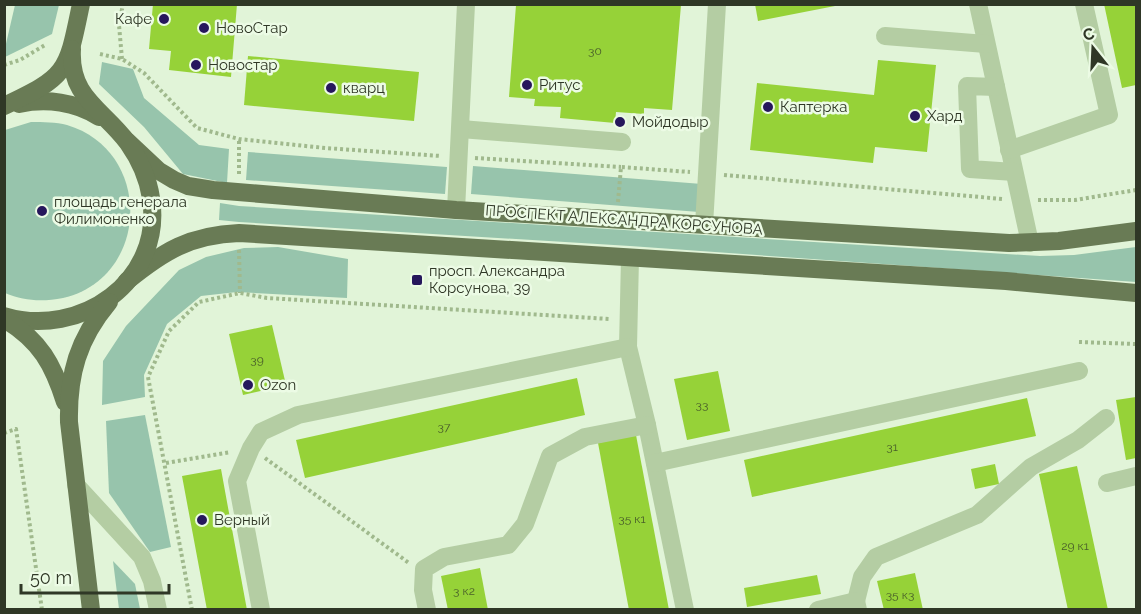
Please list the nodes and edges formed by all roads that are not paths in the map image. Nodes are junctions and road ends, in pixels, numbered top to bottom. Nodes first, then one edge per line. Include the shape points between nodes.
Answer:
1 (81, 4) edge
2 (466, 4) edge
3 (717, 4) edge
4 (978, 4) edge
5 (1083, 4) edge
6 (885, 36) dead end
7 (986, 44) junction
8 (72, 49) junction
9 (996, 87) junction
10 (4, 107) edge
11 (111, 125) junction
12 (461, 129) junction
13 (127, 141) junction
14 (622, 142) dead end
15 (1009, 150) junction
16 (1014, 172) junction
17 (456, 210) junction
18 (704, 225) junction
19 (1137, 231) edge
20 (1030, 243) junction
21 (630, 258) junction
22 (123, 286) junction
23 (1137, 292) edge
24 (4, 317) edge
25 (628, 347) junction
26 (1079, 371) dead end
27 (1106, 418) dead end
28 (69, 422) junction
29 (647, 425) junction
30 (655, 463) junction
31 (1137, 476) edge
32 (1107, 483) dead end
33 (76, 485) junction
34 (857, 605) edge
35 (91, 609) edge
36 (158, 609) edge
37 (261, 609) edge
38 (427, 609) edge
39 (685, 609) edge
40 (818, 609) edge

1 - 8 main road
2 - 12 street
3 - 18 street
4 - 7 street
5 - 15 street via 1109,115
6 - 7 street
7 - 9 street
8 - 10 main road via 55,78
8 - 11 main road via 76,81 88,101
9 - 15 street
9 - 16 street via 967,86 970,169
10 - 11 main road via 51,101 93,113
11 - 13 main road
12 - 14 street
12 - 17 street
13 - 17 main road, ПРОСПЕКТ АЛЕКСАНДРА КОРСУНОВА via 159,171 188,186
13 - 22 main road via 147,179 152,211 147,243
15 - 16 street
16 - 20 street
17 - 18 main road, ПРОСПЕКТ АЛЕКСАНДРА КОРСУНОВА
18 - 20 main road, ПРОСПЕКТ АЛЕКСАНДРА КОРСУНОВА
19 - 20 main road, ПРОСПЕКТ АЛЕКСАНДРА КОРСУНОВА
21 - 22 main road via 218,234 171,248
21 - 23 main road via 1006,280
21 - 25 street
22 - 24 main road via 102,304 65,319 46,322
22 - 28 main road via 81,344 70,380
24 - 28 main road via 43,351 59,383
25 - 29 street
25 - 37 street via 298,415 261,432 237,481
26 - 30 street
27 - 34 street via 1078,440 1031,467 977,515 876,557 862,577
28 - 33 main road
29 - 30 street
29 - 38 street via 585,437 550,456 525,524 508,545 444,557 423,569
30 - 39 street
31 - 32 street
33 - 35 main road
33 - 36 street via 142,557
34 - 40 street

